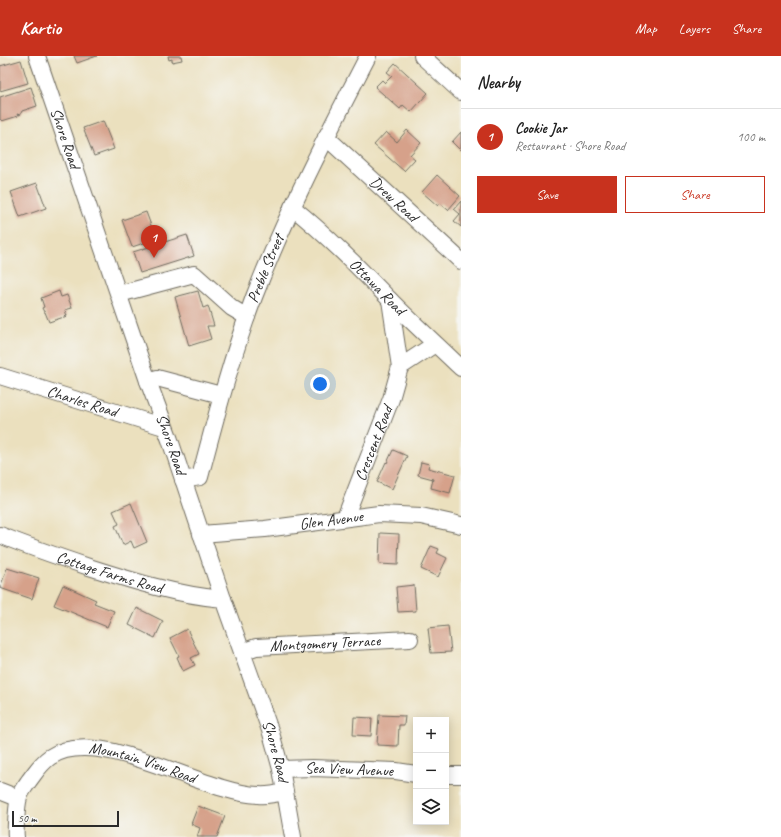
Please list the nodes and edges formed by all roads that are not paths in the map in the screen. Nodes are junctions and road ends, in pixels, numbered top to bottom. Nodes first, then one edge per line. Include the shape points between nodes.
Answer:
1 (37, 56) edge
2 (368, 56) edge
3 (422, 56) edge
4 (461, 92) edge
5 (326, 137) junction
6 (292, 208) junction
7 (461, 261) edge
8 (119, 294) junction
9 (390, 300) junction
10 (247, 317) junction
11 (436, 344) junction
12 (400, 367) junction
13 (461, 368) edge
14 (0, 376) edge
15 (148, 381) junction
16 (221, 395) junction
17 (164, 427) junction
18 (183, 480) junction
19 (345, 518) junction
20 (461, 525) edge
21 (201, 534) junction
22 (0, 535) edge
23 (223, 599) junction
24 (410, 639) dead end
25 (242, 652) junction
26 (281, 769) junction
27 (413, 774) edge
28 (449, 775) edge
29 (461, 776) edge
30 (0, 791) edge
31 (285, 792) junction
32 (18, 798) junction
33 (16, 837) edge
34 (293, 837) edge

1 - 8 street, Shore Road
2 - 5 street, Preble Street
3 - 4 street
5 - 6 street, Preble Street
5 - 7 street, Drew Road
6 - 9 street, Ottawa Road via 356,264
6 - 10 street, Preble Street
8 - 10 street via 194,274 232,308
8 - 15 street, Shore Road
9 - 11 street, Ottawa Road
9 - 12 street, Crescent Road
10 - 16 street, Preble Street
11 - 12 street
11 - 13 street, Ottawa Road
12 - 19 street, Crescent Road via 391,399
14 - 17 street, Charles Road
15 - 16 street via 157,378
15 - 17 street, Shore Road
16 - 18 street, Preble Street via 200,477
17 - 18 street, Shore Road
18 - 21 street, Shore Road
19 - 20 street, Glen Avenue via 379,514 421,516
19 - 21 street, Glen Avenue via 265,529
21 - 23 street, Shore Road
22 - 23 street, Cottage Farms Road via 129,580 201,597
23 - 25 street, Shore Road
24 - 25 street, Montgomery Terrace via 256,647
25 - 26 street, Shore Road
26 - 27 street, Sea View Avenue via 312,768
26 - 31 street, Shore Road
28 - 29 street
30 - 32 street
31 - 32 street, Mountain View Road via 257,795 230,790 119,753 80,749 65,751 51,757 38,767
31 - 34 street, Shore Road
32 - 33 street

